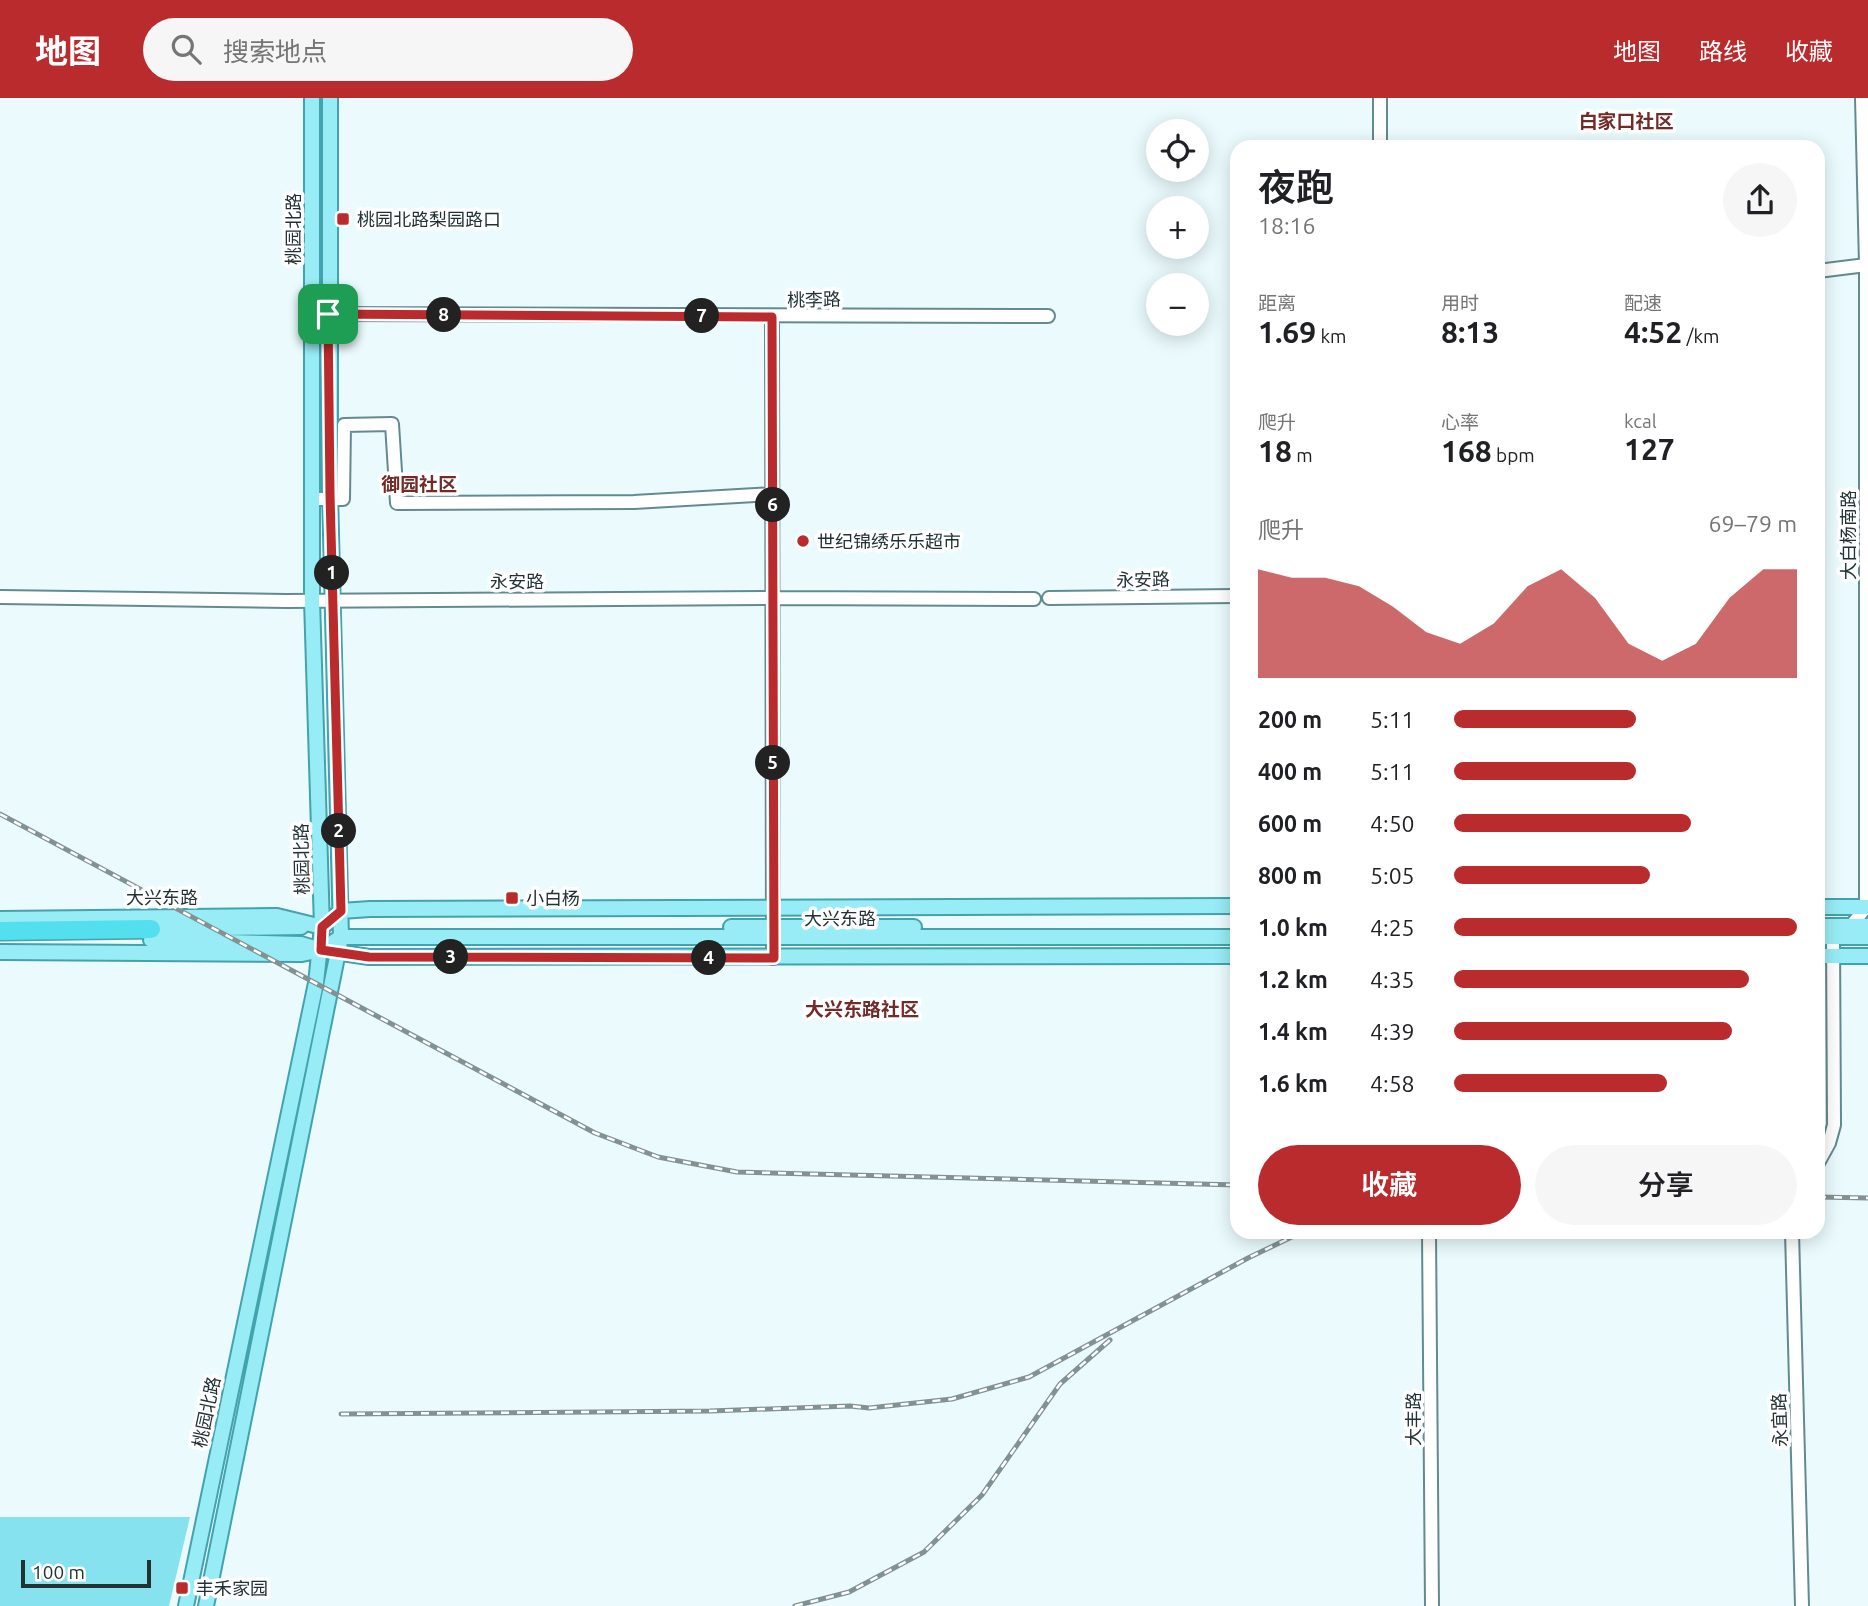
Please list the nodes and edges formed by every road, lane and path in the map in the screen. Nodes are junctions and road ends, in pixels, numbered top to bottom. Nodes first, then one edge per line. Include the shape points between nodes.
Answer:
1 (312, 98) edge
2 (330, 98) edge
3 (1380, 98) edge
4 (1862, 98) edge
5 (1380, 140) edge
6 (1866, 265) junction
7 (1825, 270) edge
8 (328, 314) junction
9 (1048, 316) dead end
10 (772, 317) junction
11 (774, 494) junction
12 (312, 499) junction
13 (330, 499) junction
14 (1867, 594) edge
15 (1230, 596) edge
16 (0, 597) edge
17 (773, 598) junction
18 (1049, 598) dead end
19 (333, 599) junction
20 (1034, 599) dead end
21 (313, 600) junction
22 (1230, 906) edge
23 (1825, 907) edge
24 (1867, 907) edge
25 (773, 908) junction
26 (341, 911) junction
27 (0, 919) edge
28 (1825, 926) edge
29 (1851, 926) junction
30 (1868, 926) edge
31 (322, 927) junction
32 (1230, 928) edge
33 (0, 931) edge
34 (773, 932) junction
35 (341, 933) junction
36 (100, 935) junction
37 (151, 935) junction
38 (1230, 937) edge
39 (1825, 937) edge
40 (1833, 937) junction
41 (1868, 937) edge
42 (0, 940) edge
43 (321, 950) junction
44 (0, 952) edge
45 (338, 952) junction
46 (1230, 956) edge
47 (1825, 956) edge
48 (1868, 956) edge
49 (774, 958) junction
50 (1825, 1150) edge
51 (1429, 1239) edge
52 (1792, 1239) edge
53 (186, 1606) edge
54 (206, 1606) edge
55 (1432, 1606) edge
56 (1802, 1606) edge

1 - 12 main road, 桃园北路
2 - 8 main road, 桃园北路
3 - 5 street
4 - 6 street, 大白杨南路
6 - 7 street
6 - 14 street, 大白杨南路
8 - 10 street, 桃李路
8 - 13 main road, 桃园北路
9 - 10 street, 桃李路
10 - 11 street
11 - 13 street via 634,502 397,503 392,424 344,425 343,499
11 - 17 street
12 - 13 street
12 - 21 main road, 桃园北路
13 - 19 main road, 桃园北路
14 - 24 street, 大白杨南路
15 - 18 street, 永安路
16 - 21 street, 永安路
17 - 19 street, 永安路
17 - 20 street, 永安路
17 - 25 street
19 - 21 street, 永安路
19 - 26 main road, 桃园北路
21 - 31 main road, 桃园北路
22 - 25 main road
23 - 24 main road
24 - 29 street
25 - 26 main road
25 - 34 street
26 - 31 main road
26 - 35 main road, 桃园北路
27 - 31 main road, 大兴东路 via 277,916
28 - 29 main road
29 - 30 main road
29 - 40 street
31 - 35 main road, 大兴东路
31 - 37 main road, 大兴东路
31 - 43 main road, 桃园北路
32 - 34 main road, 大兴东路
33 - 36 highway
34 - 35 main road, 大兴东路
34 - 38 main road, 大兴东路
34 - 49 street
35 - 43 main road
35 - 45 main road, 桃园北路
36 - 37 highway
36 - 42 highway
37 - 43 main road via 301,944
39 - 40 main road
40 - 41 main road
40 - 47 street
43 - 44 main road via 302,954
43 - 45 main road
43 - 53 main road, 桃园北路
45 - 49 main road via 383,957
45 - 54 main road, 桃园北路
46 - 49 main road
47 - 48 main road
47 - 50 street via 1833,1125
51 - 55 street, 大丰路
52 - 56 street, 永宜路

